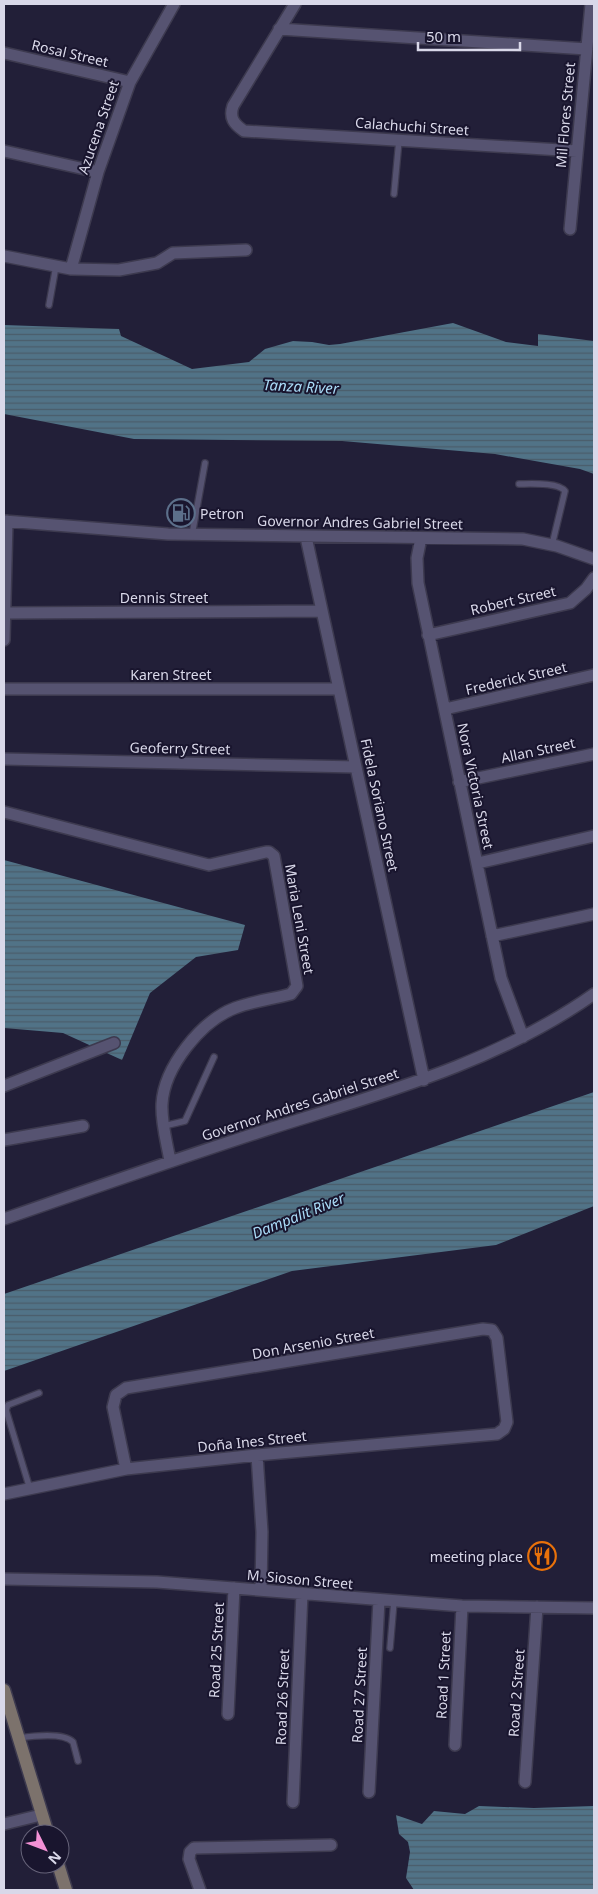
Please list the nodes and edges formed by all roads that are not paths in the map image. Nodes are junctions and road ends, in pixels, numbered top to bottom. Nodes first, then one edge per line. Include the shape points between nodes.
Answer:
1 (174, 4) edge
2 (295, 4) edge
3 (591, 4) edge
4 (279, 29) junction
5 (587, 49) junction
6 (4, 53) edge
7 (130, 82) junction
8 (399, 140) junction
9 (4, 151) edge
10 (577, 151) junction
11 (98, 172) junction
12 (394, 194) dead end
13 (570, 229) dead end
14 (246, 250) dead end
15 (4, 256) edge
16 (56, 266) junction
17 (71, 269) junction
18 (48, 305) dead end
19 (205, 463) dead end
20 (519, 484) dead end
21 (5, 521) edge
22 (192, 535) junction
23 (306, 537) junction
24 (422, 538) junction
25 (552, 545) junction
26 (594, 559) edge
27 (594, 578) edge
28 (4, 591) edge
29 (322, 611) junction
30 (5, 613) junction
31 (428, 635) junction
32 (4, 640) edge
33 (594, 675) edge
34 (4, 688) edge
35 (339, 689) junction
36 (444, 710) junction
37 (594, 754) edge
38 (4, 759) edge
39 (356, 766) junction
40 (459, 782) junction
41 (4, 812) edge
42 (594, 836) edge
43 (478, 862) junction
44 (594, 914) edge
45 (492, 936) junction
46 (594, 994) edge
47 (524, 1037) junction
48 (114, 1043) dead end
49 (214, 1056) dead end
50 (424, 1080) junction
51 (4, 1086) edge
52 (83, 1126) dead end
53 (164, 1126) junction
54 (4, 1140) edge
55 (170, 1161) junction
56 (4, 1219) edge
57 (39, 1393) dead end
58 (504, 1429) joint
59 (257, 1455) junction
60 (126, 1469) junction
61 (30, 1489) junction
62 (4, 1494) edge
63 (4, 1578) edge
64 (234, 1588) junction
65 (261, 1590) junction
66 (302, 1593) junction
67 (379, 1600) junction
68 (394, 1601) junction
69 (462, 1606) junction
70 (537, 1607) junction
71 (594, 1608) edge
72 (390, 1648) dead end
73 (4, 1690) edge
74 (228, 1714) dead end
75 (19, 1738) junction
76 (455, 1745) dead end
77 (78, 1760) dead end
78 (525, 1782) dead end
79 (369, 1792) dead end
80 (293, 1802) dead end
81 (41, 1815) junction
82 (4, 1824) edge
83 (44, 1824) edge
84 (331, 1845) dead end
85 (61, 1874) edge
86 (66, 1890) edge
87 (200, 1890) edge

1 - 7 street, Azucena Street
2 - 4 street
3 - 5 street, Mil Flores Street
4 - 5 street
4 - 8 street, Calachuchi Street via 233,106 232,120 244,131
5 - 10 street, Mil Flores Street
6 - 7 street, Rosal Street
7 - 11 street, Azucena Street
8 - 10 street, Calachuchi Street
8 - 12 lane
9 - 11 street
10 - 13 street, Mil Flores Street
11 - 17 street, Azucena Street
14 - 17 street via 173,253 157,263 131,269
15 - 16 street
16 - 17 street
16 - 18 lane
19 - 22 lane
20 - 25 lane via 560,486 564,489
21 - 22 street, Governor Andres Gabriel Street
21 - 28 street
22 - 23 street, Governor Andres Gabriel Street
23 - 24 street, Governor Andres Gabriel Street
23 - 29 street, Fidela Soriano Street
24 - 25 street, Governor Andres Gabriel Street via 523,539
24 - 31 street, Nora Victoria Street via 417,558 418,583
25 - 26 street, Governor Andres Gabriel Street
27 - 31 street, Robert Street via 570,603
28 - 30 street
29 - 30 street, Dennis Street
29 - 35 street, Fidela Soriano Street
30 - 32 street
31 - 36 street, Nora Victoria Street
33 - 36 street, Frederick Street
34 - 35 street, Karen Street
35 - 39 street, Fidela Soriano Street
36 - 40 street, Nora Victoria Street
37 - 40 street, Allan Street
38 - 39 street, Geoferry Street
39 - 50 street, Fidela Soriano Street
40 - 43 street, Nora Victoria Street
41 - 53 street, Maria Leni Street via 209,865 266,852 274,856 297,986 291,994 233,1008 194,1038 167,1080 162,1105
42 - 43 street
43 - 45 street, Nora Victoria Street
44 - 45 street
45 - 47 street, Nora Victoria Street via 501,978
46 - 47 street, Governor Andres Gabriel Street
47 - 50 street, Governor Andres Gabriel Street
48 - 51 street
49 - 53 lane via 186,1120
50 - 55 street, Governor Andres Gabriel Street
52 - 54 street
53 - 55 street, Maria Leni Street
55 - 56 street, Governor Andres Gabriel Street
57 - 61 lane via 8,1405 6,1410
58 - 59 street, Doña Ines Street via 497,1434
58 - 60 street, Don Arsenio Street via 508,1422 497,1338 492,1330 483,1328 126,1388 116,1395 114,1407
59 - 60 street, Doña Ines Street
59 - 65 street via 262,1532
60 - 61 street, Doña Ines Street
61 - 62 street, Doña Ines Street
63 - 64 street, M. Sioson Street via 157,1582
64 - 65 street, M. Sioson Street
64 - 74 street, Road 25 Street
65 - 66 street, M. Sioson Street
66 - 67 street, M. Sioson Street
66 - 80 street, Road 26 Street
67 - 68 street, M. Sioson Street
67 - 79 street, Road 27 Street
68 - 69 street, M. Sioson Street
68 - 72 lane
69 - 70 street, M. Sioson Street
69 - 76 street, Road 1 Street
70 - 71 street, M. Sioson Street
70 - 78 street, Road 2 Street
73 - 75 main road
75 - 77 lane via 66,1737 73,1742
75 - 81 main road
81 - 82 street
81 - 83 main road
84 - 87 street via 194,1848 189,1859
85 - 86 main road

